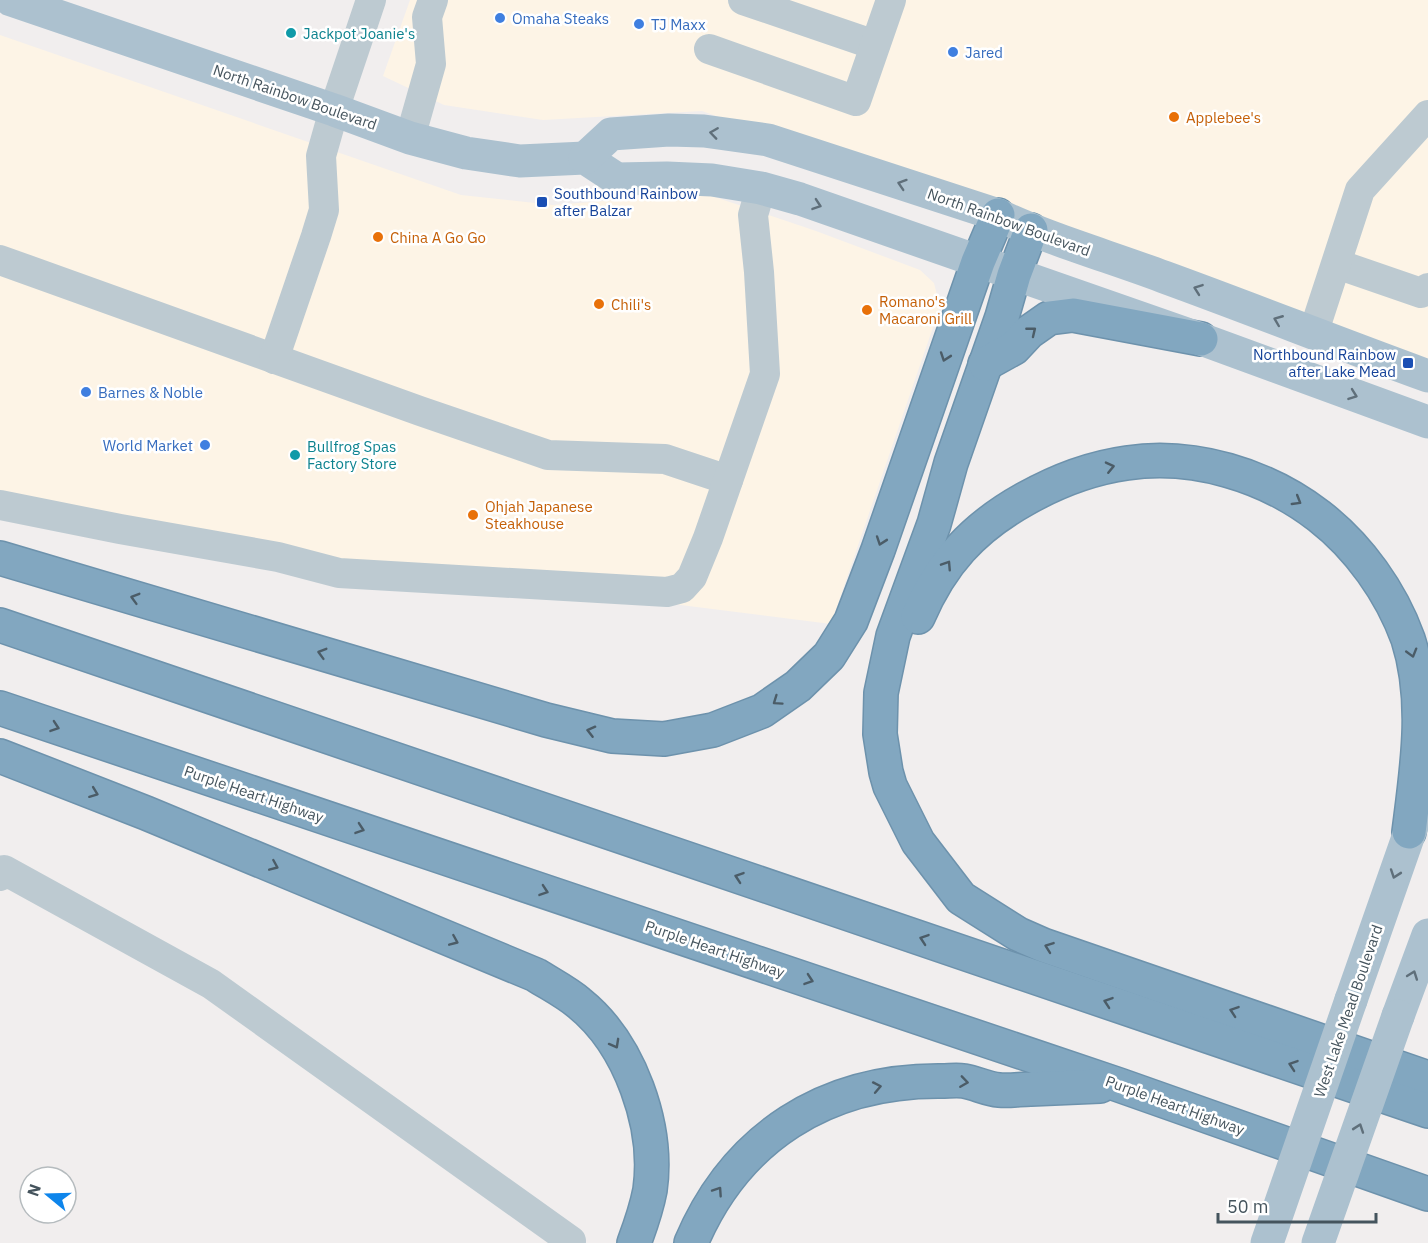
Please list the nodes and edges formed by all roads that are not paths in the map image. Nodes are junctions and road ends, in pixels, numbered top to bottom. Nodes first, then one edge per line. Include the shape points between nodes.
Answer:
1 (11, 0) edge
2 (371, 0) edge
3 (433, 0) edge
4 (743, 0) edge
5 (891, 0) edge
6 (875, 45) junction
7 (709, 49) dead end
8 (334, 110) junction
9 (1422, 131) edge
10 (410, 138) junction
11 (585, 158) junction
12 (761, 188) junction
13 (998, 215) junction
14 (1031, 230) junction
15 (0, 260) edge
16 (978, 262) junction
17 (1337, 264) junction
18 (1014, 275) junction
19 (1428, 288) edge
20 (1313, 334) junction
21 (1201, 339) junction
22 (274, 359) junction
23 (985, 364) junction
24 (1428, 376) edge
25 (1428, 422) edge
26 (728, 480) junction
27 (0, 505) edge
28 (0, 558) edge
29 (0, 625) edge
30 (0, 708) edge
31 (0, 756) edge
32 (1428, 778) edge
33 (1409, 832) junction
34 (0, 876) edge
35 (996, 921) junction
36 (1428, 935) edge
37 (1428, 1078) edge
38 (1119, 1085) junction
39 (1428, 1111) edge
40 (1428, 1194) edge
41 (570, 1243) edge
42 (634, 1243) edge
43 (691, 1243) edge
44 (1267, 1243) edge
45 (1318, 1243) edge

1 - 8 main road, North Rainbow Boulevard
2 - 8 street
3 - 10 street via 427,17 431,64
4 - 6 street
5 - 6 street
6 - 7 street via 856,100
8 - 10 main road, North Rainbow Boulevard
8 - 22 street via 321,156 324,210
9 - 17 street via 1360,190
10 - 11 main road, North Rainbow Boulevard via 466,153 520,161
11 - 12 main road via 617,179 712,180
13 -> 11 main road, North Rainbow Boulevard via 768,140 704,131 611,134
12 -> 16 main road
12 - 26 street via 753,215 765,374
13 - 14 main road, North Rainbow Boulevard
13 - 16 highway
14 - 18 highway
20 -> 14 main road, North Rainbow Boulevard
15 - 22 street
16 - 18 main road
16 -> 28 highway via 851,621 829,656 798,686 762,711 713,730 664,739 612,736 546,720
17 - 19 street via 1421,293
17 - 20 street
18 - 21 main road
18 - 23 highway
20 - 24 main road, North Rainbow Boulevard
23 -> 21 highway via 1014,348 1049,318 1073,315
21 -> 25 main road
22 - 26 street via 548,455 664,459
23 - 35 highway via 893,636 881,693 880,734 890,786 918,842 961,898
26 - 27 street via 692,577 682,588 666,592 339,573 278,557
39 -> 29 highway
30 -> 38 highway, Purple Heart Highway
31 -> 42 highway via 536,975 579,1003 609,1034 644,1106 651,1145 650,1190
32 - 33 main road, West Lake Mead Boulevard
35 -> 33 highway via 941,856 910,796 902,764 898,703 908,645 925,601 952,557 969,540 1031,496 1105,467 1182,461 1233,472 1272,487 1303,505 1338,532 1356,552 1383,586 1394,608 1408,640 1420,689 1421,729
33 -> 44 main road, West Lake Mead Boulevard, bridge
34 - 41 street via 4,870 211,984
37 -> 35 highway via 1043,945
45 -> 36 main road, bridge
38 - 40 highway, Purple Heart Highway
43 -> 38 highway via 699,1222 742,1160 794,1120 846,1095 894,1083 939,1080 965,1081 1000,1090

